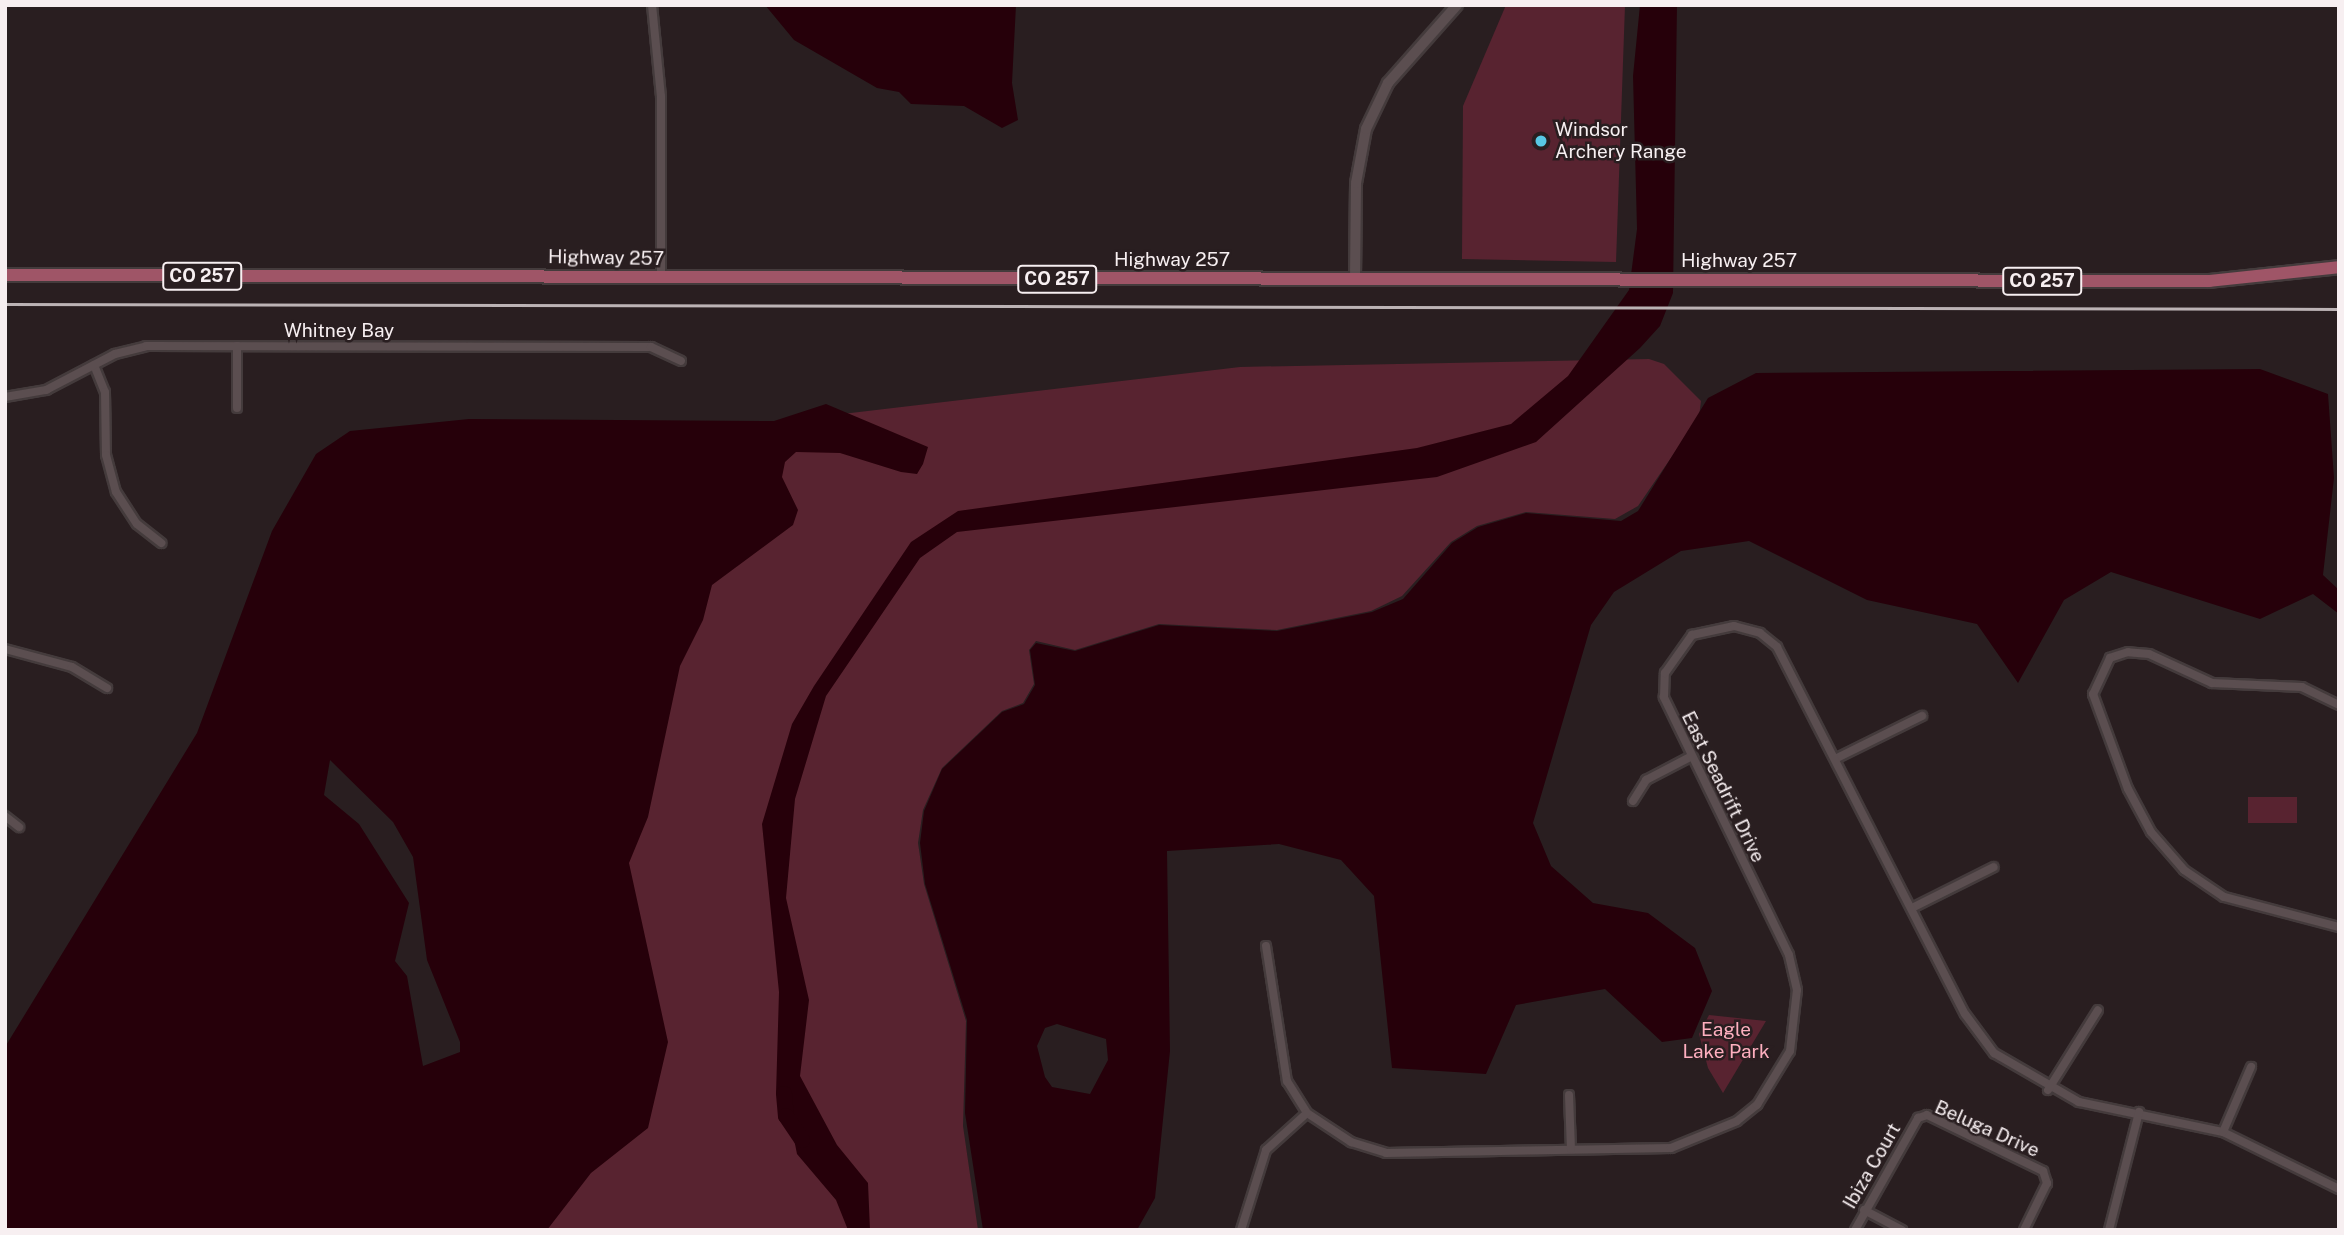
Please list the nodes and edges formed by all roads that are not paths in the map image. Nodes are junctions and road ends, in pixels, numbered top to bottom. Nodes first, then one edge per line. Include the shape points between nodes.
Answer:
1 (652, 5) edge
2 (1457, 5) edge
3 (2339, 267) edge
4 (5, 275) edge
5 (661, 278) junction
6 (1354, 279) junction
7 (237, 346) junction
8 (681, 361) dead end
9 (94, 365) junction
10 (5, 397) edge
11 (237, 408) dead end
12 (161, 543) dead end
13 (5, 649) edge
14 (107, 688) dead end
15 (2339, 705) edge
16 (1922, 716) dead end
17 (1690, 757) junction
18 (1838, 758) junction
19 (1633, 801) dead end
20 (5, 816) edge
21 (19, 827) dead end
22 (1994, 867) dead end
23 (1914, 907) junction
24 (2339, 927) edge
25 (1266, 946) dead end
26 (2098, 1010) dead end
27 (2251, 1067) dead end
28 (2048, 1090) junction
29 (1569, 1095) dead end
30 (2139, 1112) junction
31 (1307, 1113) junction
32 (1918, 1118) joint
33 (2223, 1132) junction
34 (1571, 1149) junction
35 (2339, 1189) edge
36 (1864, 1210) junction
37 (1241, 1230) edge
38 (1855, 1230) edge
39 (1902, 1230) edge
40 (2024, 1230) edge
41 (2109, 1230) edge

1 - 5 street via 661,96
2 - 6 street via 1388,83 1366,129 1356,183
3 - 6 main road, Highway 257 / CO 257 via 2209,281
4 - 5 main road, Highway 257 / CO 257
5 - 6 main road, Highway 257 / CO 257
7 - 8 street, Whitney Bay via 651,347
7 - 9 street, Whitney Bay via 138,347
7 - 11 street
9 - 10 street, Whitney Bay via 37,393
9 - 12 street via 105,392 106,455 116,492 137,524
13 - 14 street via 72,667
15 - 24 street via 2302,687 2212,683 2149,654 2128,652 2110,658 2093,694 2127,789 2151,832 2184,870 2224,897
16 - 18 street
17 - 18 street, East Seadrift Drive via 1664,696 1665,673 1692,635 1734,626 1760,633 1777,647
17 - 19 street via 1646,780
17 - 34 street, East Seadrift Drive via 1789,955 1797,990 1790,1051 1757,1105 1709,1138 1671,1148
18 - 23 street, East Seadrift Drive
20 - 21 street
22 - 23 street
23 - 28 street, East Seadrift Drive via 1965,1014 1994,1053
25 - 31 street via 1277,1046 1287,1081
26 - 28 street
27 - 33 street
28 - 30 street, East Seadrift Drive
29 - 34 street
30 - 33 street, East Seadrift Drive
30 - 41 street
31 - 34 street, East Seadrift Drive via 1351,1142 1386,1153
31 - 37 street via 1266,1150
32 - 36 street, Ibiza Court
32 - 40 street, Beluga Drive via 1927,1115 2043,1171 2047,1183
33 - 35 street, East Seadrift Drive
36 - 38 street, Ibiza Court
36 - 39 street

